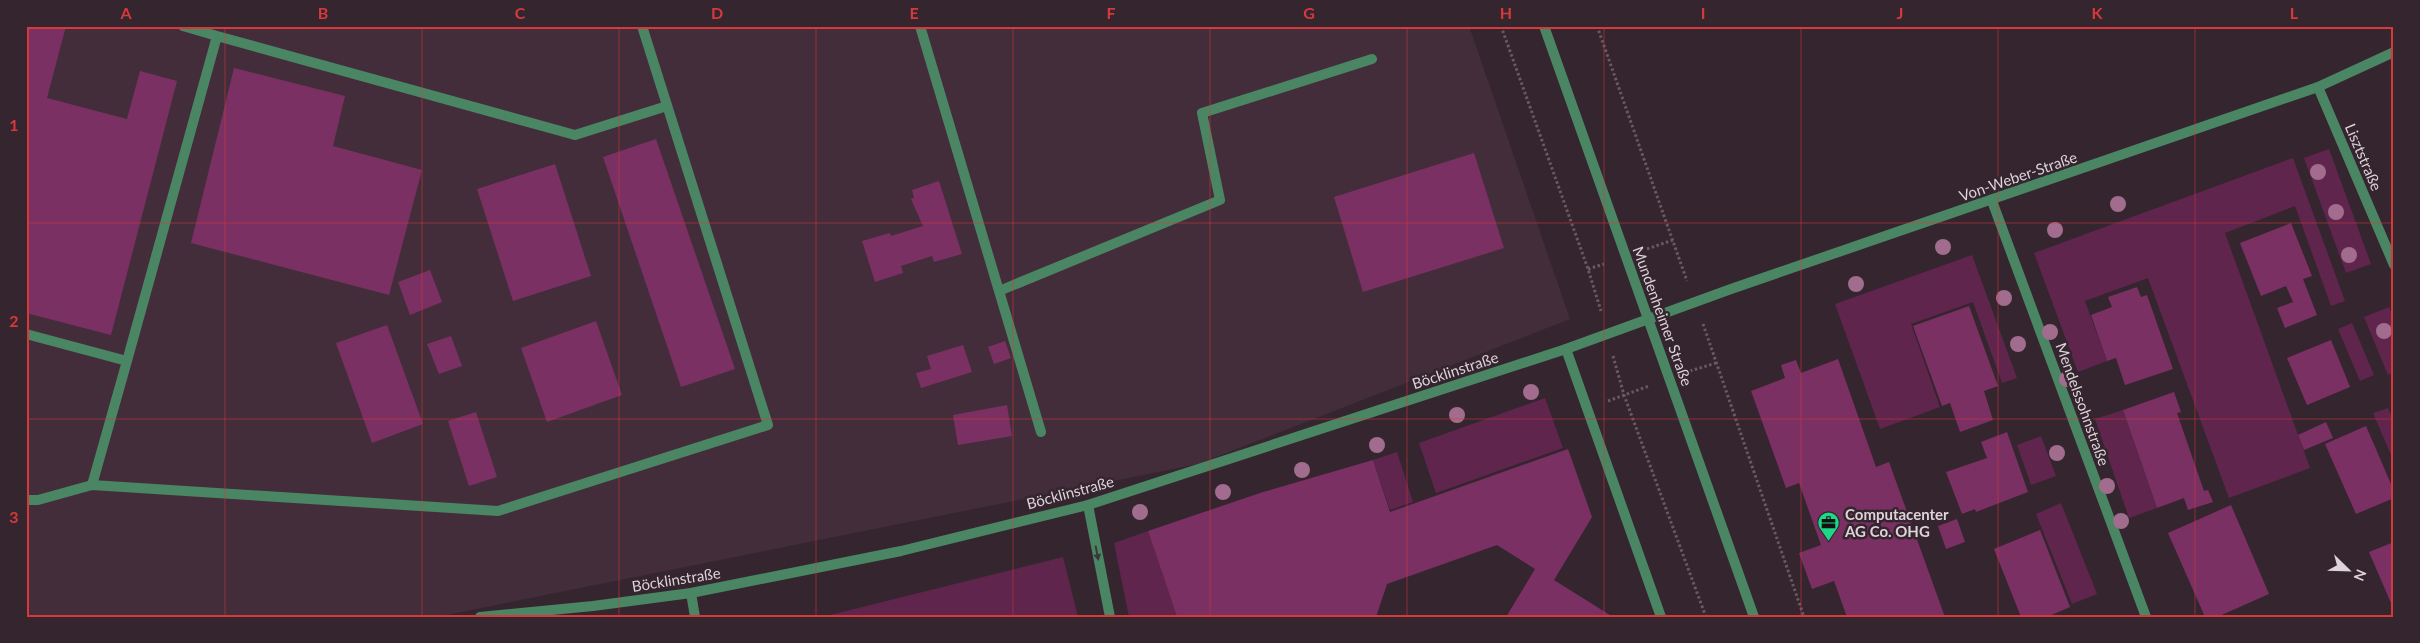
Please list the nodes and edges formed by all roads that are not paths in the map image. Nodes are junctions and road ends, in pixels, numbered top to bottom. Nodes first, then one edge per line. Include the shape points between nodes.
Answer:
1 (183, 26) edge
2 (642, 26) edge
3 (920, 26) edge
4 (1544, 26) edge
5 (217, 36) junction
6 (2394, 52) edge
7 (1372, 59) dead end
8 (2318, 87) junction
9 (667, 106) junction
10 (1992, 201) junction
11 (2394, 265) edge
12 (998, 291) junction
13 (1649, 320) junction
14 (26, 334) edge
15 (1566, 349) junction
16 (127, 362) junction
17 (1041, 432) dead end
18 (92, 485) junction
19 (26, 500) edge
20 (1088, 505) junction
21 (691, 593) junction
22 (480, 617) edge
23 (694, 617) edge
24 (1110, 617) edge
25 (1662, 617) edge
26 (1754, 617) edge
27 (2146, 617) edge

1 - 5 street
2 - 9 street
3 - 12 street
4 - 13 street, Mundenheimer Straße
5 - 9 street via 575,134
5 - 16 street
6 - 8 street, Von-Weber-Straße
7 - 12 street via 1202,113 1220,200
8 - 10 street, Von-Weber-Straße
8 - 11 street, Lisztstraße
9 - 18 street via 768,425 498,511
10 - 13 street, Von-Weber-Straße via 1730,289
10 - 27 street, Mendelssohnstraße
12 - 17 street
13 - 15 street, Böcklinstraße
13 - 26 street, Mundenheimer Straße
14 - 16 street
15 - 20 street, Böcklinstraße
15 - 25 street
16 - 18 street
18 - 19 street via 38,500
20 - 21 street, Böcklinstraße via 901,551
20 -> 24 street
21 - 22 street, Böcklinstraße
21 - 23 street

